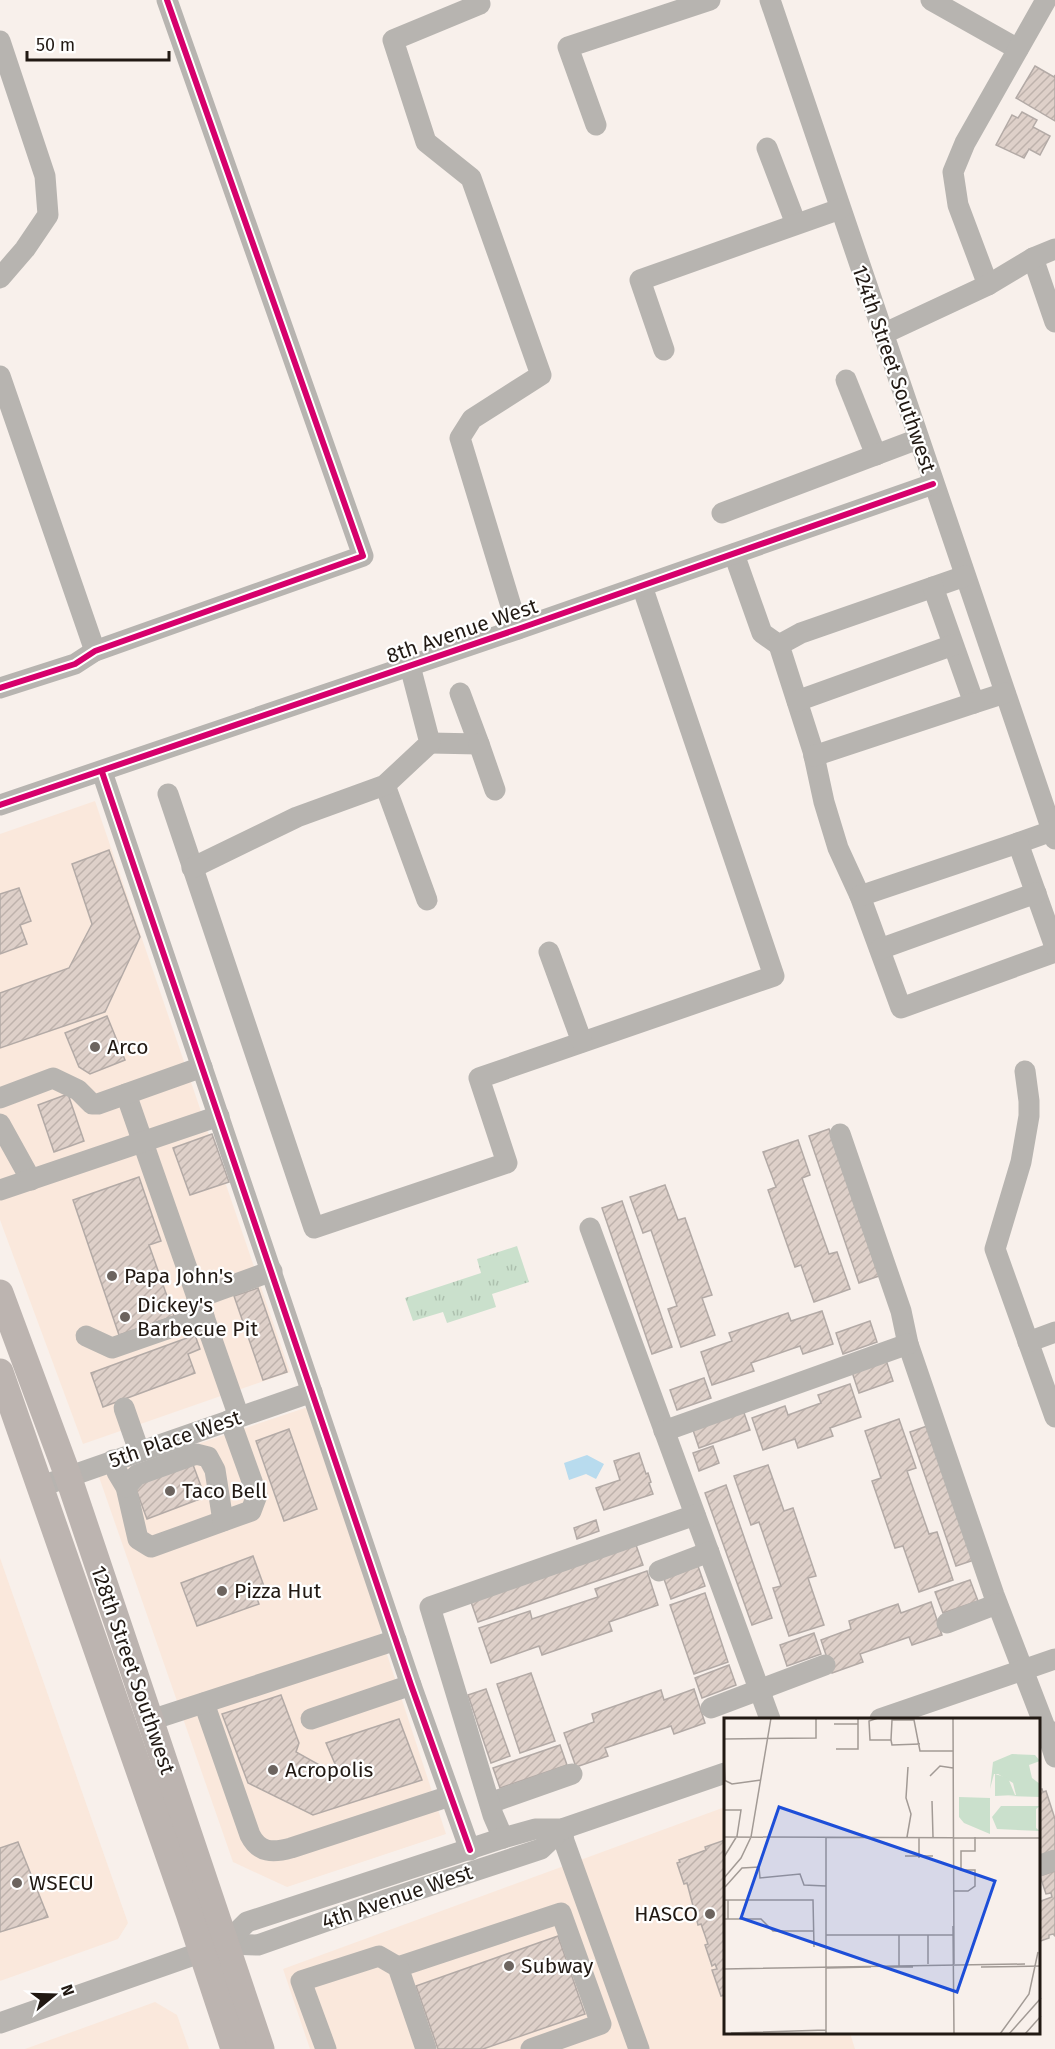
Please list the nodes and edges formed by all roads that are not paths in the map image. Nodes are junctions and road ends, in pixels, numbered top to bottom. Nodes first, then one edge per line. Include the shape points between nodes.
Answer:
1 (167, 0) edge
2 (478, 0) edge
3 (710, 0) edge
4 (770, 0) edge
5 (932, 0) edge
6 (1046, 0) edge
7 (0, 41) edge
8 (1018, 49) junction
9 (596, 125) dead end
10 (767, 148) dead end
11 (840, 209) junction
12 (796, 224) junction
13 (1055, 249) edge
14 (1033, 258) junction
15 (0, 278) edge
16 (988, 285) junction
17 (1055, 322) edge
18 (883, 334) junction
19 (664, 350) dead end
20 (0, 376) edge
21 (846, 380) dead end
22 (918, 439) junction
23 (876, 455) junction
24 (933, 484) junction
25 (722, 513) dead end
26 (734, 554) junction
27 (965, 576) junction
28 (642, 586) junction
29 (933, 587) junction
30 (518, 629) junction
31 (779, 645) junction
32 (953, 645) junction
33 (95, 651) junction
34 (410, 666) junction
35 (0, 688) edge
36 (459, 693) dead end
37 (1005, 693) junction
38 (797, 701) junction
39 (974, 703) junction
40 (430, 743) junction
41 (479, 744) junction
42 (814, 756) junction
43 (102, 772) junction
44 (385, 785) junction
45 (495, 790) dead end
46 (168, 794) dead end
47 (0, 805) edge
48 (1054, 835) edge
49 (1018, 843) junction
50 (192, 868) junction
51 (1036, 893) junction
52 (860, 896) junction
53 (427, 900) dead end
54 (1055, 947) edge
55 (880, 949) junction
56 (549, 952) dead end
57 (1055, 952) edge
58 (582, 1042) junction
59 (202, 1067) junction
60 (1024, 1071) dead end
61 (126, 1094) junction
62 (0, 1098) edge
63 (219, 1116) junction
64 (0, 1124) edge
65 (840, 1134) dead end
66 (142, 1142) junction
67 (31, 1180) junction
68 (0, 1190) edge
69 (590, 1228) dead end
70 (272, 1271) junction
71 (0, 1293) edge
72 (200, 1307) junction
73 (1055, 1332) edge
74 (86, 1336) dead end
75 (1028, 1342) junction
76 (908, 1344) junction
77 (0, 1372) edge
78 (312, 1392) junction
79 (124, 1408) dead end
80 (234, 1418) junction
81 (1055, 1418) edge
82 (664, 1431) junction
83 (139, 1451) junction
84 (113, 1460) junction
85 (68, 1476) junction
86 (126, 1486) junction
87 (39, 1487) junction
88 (694, 1515) junction
89 (223, 1521) junction
90 (709, 1552) junction
91 (659, 1571) dead end
92 (997, 1604) junction
93 (947, 1623) dead end
94 (396, 1640) junction
95 (1055, 1659) edge
96 (825, 1665) dead end
97 (1022, 1671) junction
98 (411, 1685) junction
99 (760, 1690) junction
100 (204, 1703) junction
101 (711, 1708) dead end
102 (770, 1718) edge
103 (883, 1718) edge
104 (311, 1719) dead end
105 (151, 1720) junction
106 (1051, 1733) edge
107 (1055, 1757) edge
108 (724, 1773) edge
109 (572, 1774) dead end
110 (450, 1796) junction
111 (490, 1803) junction
112 (562, 1830) junction
113 (503, 1838) junction
114 (470, 1850) junction
115 (1055, 1860) edge
116 (1040, 1865) edge
117 (213, 1948) junction
118 (398, 1967) junction
119 (0, 2023) edge
120 (234, 2049) edge
121 (261, 2049) edge
122 (326, 2049) edge
123 (426, 2049) edge
124 (531, 2049) edge
125 (639, 2049) edge

1 - 33 street via 363,556
2 - 30 street via 480,4 393,40 426,142 471,178 541,375 472,418 460,438
3 - 9 street via 568,47
4 - 11 street, 124th Street Southwest
5 - 8 street
6 - 8 street
7 - 15 street via 45,176 48,215
8 - 16 street via 953,172 958,205
10 - 12 street
11 - 12 street
11 - 18 street, 124th Street Southwest
12 - 19 street via 640,280
13 - 14 street
14 - 16 street
14 - 17 street
16 - 18 street
18 - 22 street, 124th Street Southwest
20 - 33 street
21 - 23 street
22 - 23 street
22 - 24 street, 124th Street Southwest
23 - 25 street
24 - 26 street, 8th Avenue West
24 - 27 street, 124th Street Southwest
26 - 28 street, 8th Avenue West
26 - 31 street via 762,633
27 - 29 street
27 - 37 street, 124th Street Southwest
28 - 30 street, 8th Avenue West
28 - 58 street via 774,976
29 - 31 street via 801,633
29 - 32 street
30 - 34 street, 8th Avenue West
31 - 38 street
32 - 38 street
32 - 39 street
33 - 35 street via 75,664
34 - 40 street
34 - 43 street, 8th Avenue West
36 - 41 street
37 - 39 street
37 - 48 street, 124th Street Southwest
38 - 42 street
39 - 42 street
40 - 41 street
40 - 44 street
41 - 45 street
42 - 52 street via 838,848
43 - 47 street, 8th Avenue West
43 - 59 street
44 - 50 street via 297,817
44 - 53 street
46 - 50 street
48 - 49 street
49 - 51 street
49 - 52 street
50 - 58 street via 314,1227 507,1163 479,1078
51 - 54 street
51 - 55 street
52 - 55 street
55 - 57 street via 901,1008
56 - 58 street
59 - 61 street
59 - 63 street
60 - 75 street via 1029,1116 1021,1162 995,1249
61 - 62 street via 92,1104 78,1090 54,1078
61 - 66 street
63 - 66 street
63 - 70 street
64 - 67 street
65 - 76 street via 901,1311
66 - 67 street
66 - 72 street
67 - 68 street
69 - 82 street
70 - 72 street
70 - 78 street
71 - 85 main road, 128th Street Southwest
72 - 74 street via 112,1348
72 - 80 street
73 - 75 street
75 - 81 street
76 - 82 street
76 - 92 street
77 - 87 main road, 128th Street Southwest
78 - 80 street, 5th Place West
78 - 94 street
79 - 83 street
80 - 83 street, 5th Place West
80 - 89 street via 257,1496 251,1511
82 - 88 street
83 - 84 street, 5th Place West
84 - 85 street, 5th Place West
84 - 86 street
85 - 87 street, 5th Place West
85 - 105 main road, 128th Street Southwest
86 - 89 street via 138,1539 151,1547
86 - 89 street via 137,1475 196,1454 208,1457 215,1470
87 - 117 main road, 128th Street Southwest
88 - 90 street
88 - 111 street via 430,1607
90 - 91 street
90 - 99 street
92 - 93 street
92 - 97 street
94 - 98 street
94 - 100 street
95 - 97 street
96 - 99 street
97 - 103 street
97 - 106 street
98 - 104 street
98 - 110 street
99 - 101 street
99 - 102 street
100 - 105 street
100 - 110 street via 250,1835 263,1850 291,1848
105 - 117 main road, 128th Street Southwest
106 - 107 street
108 - 112 street, 4th Avenue West
109 - 111 street
110 - 114 street
111 - 113 street
112 - 113 street, 4th Avenue West via 535,1829
112 - 117 street, 4th Avenue West via 541,1849 258,1945
112 - 125 street
113 - 114 street, 4th Avenue West
114 - 117 street, 4th Avenue West via 247,1922
115 - 116 street
117 - 119 street, 4th Avenue West
117 - 120 main road, 128th Street Southwest
117 - 121 main road, 128th Street Southwest via 235,1979
118 - 122 street via 379,1956 301,1981
118 - 123 street
118 - 124 street via 561,1914 601,2024

